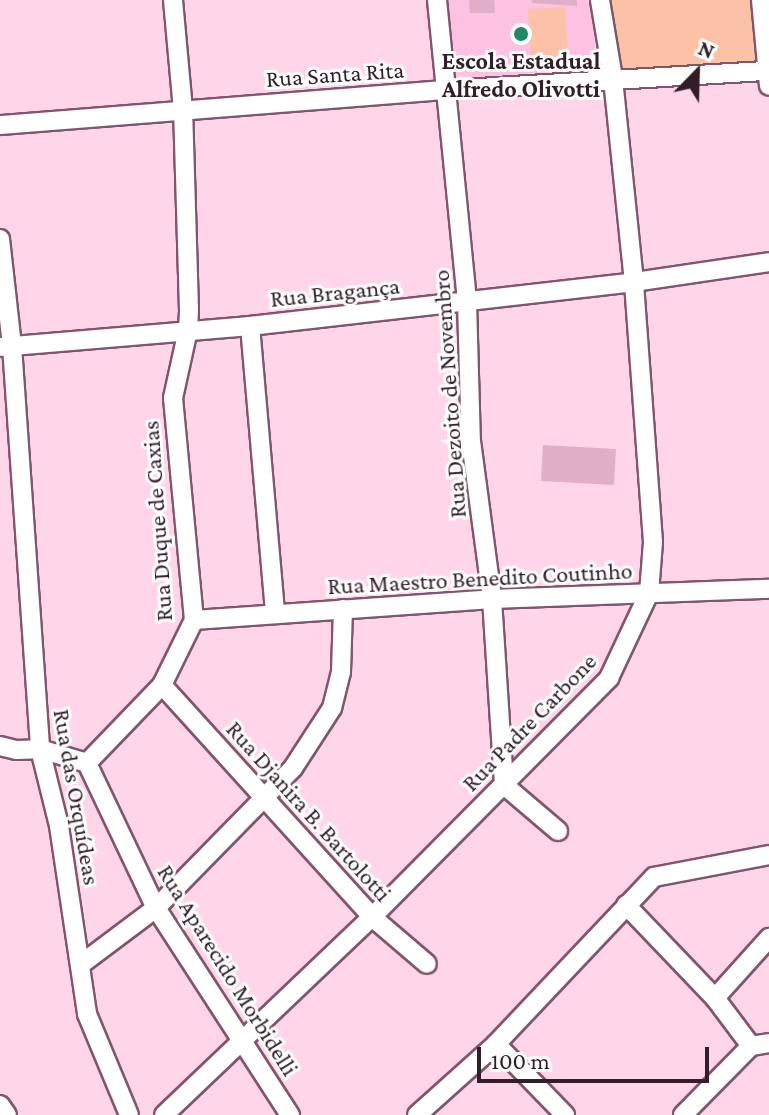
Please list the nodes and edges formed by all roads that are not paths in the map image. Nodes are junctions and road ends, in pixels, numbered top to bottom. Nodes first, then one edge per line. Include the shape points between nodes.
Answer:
1 (173, 0) edge
2 (437, 0) edge
3 (600, 0) edge
4 (761, 0) edge
5 (768, 76) edge
6 (613, 78) junction
7 (445, 90) junction
8 (183, 110) junction
9 (0, 125) edge
10 (0, 239) edge
11 (769, 262) edge
12 (634, 282) junction
13 (467, 302) junction
14 (250, 326) junction
15 (188, 330) junction
16 (6, 346) edge
17 (769, 589) edge
18 (649, 593) junction
19 (492, 599) junction
20 (343, 609) junction
21 (275, 614) junction
22 (194, 620) junction
23 (162, 685) junction
24 (0, 746) edge
25 (40, 749) junction
26 (87, 763) junction
27 (504, 785) junction
28 (267, 799) junction
29 (558, 831) dead end
30 (769, 855) edge
31 (626, 905) junction
32 (156, 908) junction
33 (372, 917) junction
34 (769, 938) edge
35 (427, 964) dead end
36 (80, 965) junction
37 (715, 998) junction
38 (243, 1043) junction
39 (496, 1044) junction
40 (760, 1044) edge
41 (0, 1105) edge
42 (7, 1115) edge
43 (129, 1115) edge
44 (164, 1115) edge
45 (290, 1115) edge
46 (417, 1115) edge
47 (565, 1115) edge
48 (683, 1115) edge

1 - 8 street, Rua Duque de Caxias
2 - 7 street, Rua Dezoito de Novembro
3 - 6 street, Rua Padre Carbone
4 - 5 street
5 - 6 street, Rua Santa Rita
6 - 7 street, Rua Santa Rita
6 - 12 street, Rua Padre Carbone
7 - 8 street, Rua Santa Rita
7 - 13 street, Rua Dezoito de Novembro
8 - 9 street, Rua Santa Rita
8 - 15 street, Rua Duque de Caxias
10 - 16 street, Rua das Orquídeas
11 - 12 street, Rua Bragança
12 - 13 street, Rua Bragança
12 - 18 street, Rua Padre Carbone via 653,542
13 - 14 street, Rua Bragança
13 - 19 street, Rua Dezoito de Novembro via 471,441
14 - 15 street, Rua Bragança
14 - 21 street
15 - 16 street, Rua Bragança
15 - 22 street, Rua Duque de Caxias via 173,398
16 - 25 street, Rua das Orquídeas
17 - 18 street, Rua Maestro Benedito Coutinho
18 - 19 street, Rua Maestro Benedito Coutinho
18 - 27 street, Rua Padre Carbone via 609,678
19 - 20 street, Rua Maestro Benedito Coutinho
19 - 27 street, Rua Dezoito de Novembro
20 - 21 street, Rua Maestro Benedito Coutinho
20 - 28 street via 341,672 332,708 320,732
21 - 22 street, Rua Maestro Benedito Coutinho
22 - 23 street, Rua Duque de Caxias
23 - 26 street, Rua Duque de Caxias
23 - 28 street, Rua Djanira B. Bartolotti
24 - 25 street
25 - 26 street
25 - 36 street, Rua das Orquídeas via 59,826
26 - 32 street, Rua Aparecido Morbidelli
27 - 29 street
27 - 33 street, Rua Padre Carbone
28 - 32 street
28 - 33 street, Rua Djanira B. Bartolotti
30 - 31 street via 654,877
31 - 37 street
31 - 39 street
32 - 36 street
32 - 38 street, Rua Aparecido Morbidelli
33 - 35 street, Rua Djanira B. Bartolotti
33 - 38 street, Rua Padre Carbone
34 - 37 street
36 - 43 street, Rua das Orquídeas via 87,1014
37 - 40 street
38 - 44 street, Rua Padre Carbone
38 - 45 street, Rua Aparecido Morbidelli
39 - 46 street
39 - 47 street
40 - 48 street
41 - 42 street

